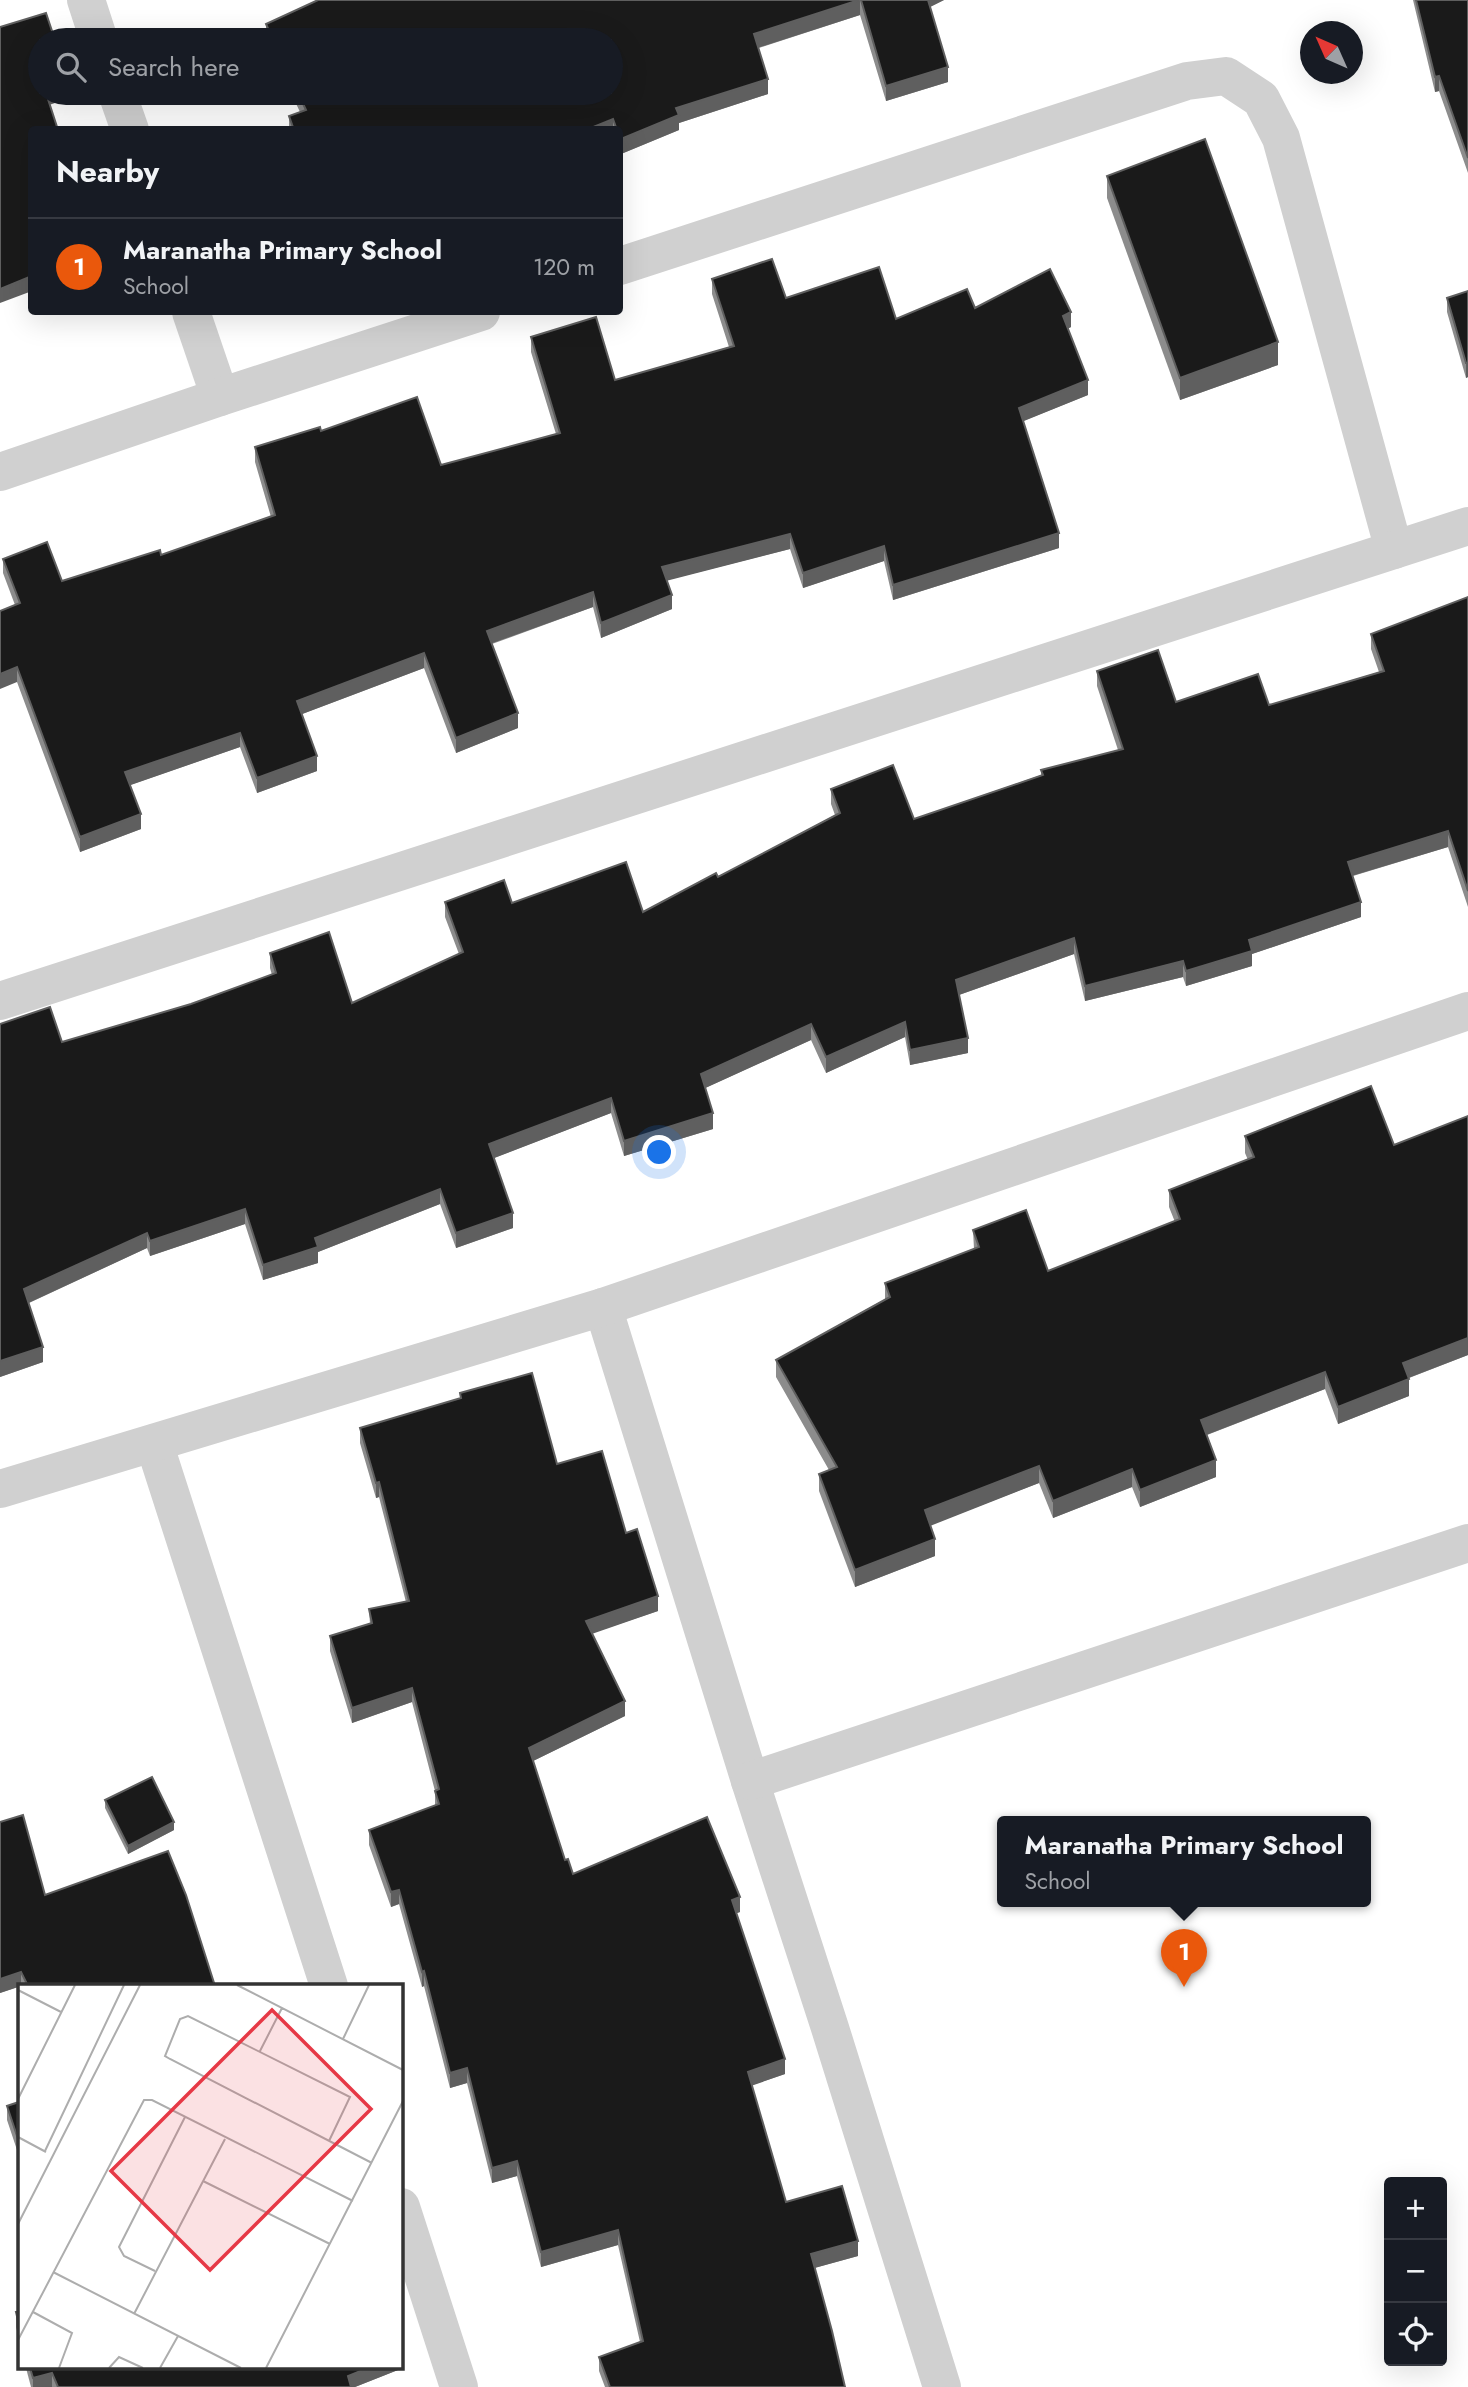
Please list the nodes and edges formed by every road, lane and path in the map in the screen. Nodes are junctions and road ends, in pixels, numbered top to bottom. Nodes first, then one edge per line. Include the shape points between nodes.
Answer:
1 (86, 0) edge
2 (95, 28) edge
3 (121, 105) edge
4 (129, 126) edge
5 (623, 265) edge
6 (192, 315) edge
7 (472, 315) edge
8 (220, 397) junction
9 (0, 472) edge
10 (1468, 526) edge
11 (1394, 550) junction
12 (0, 1001) edge
13 (1468, 1011) edge
14 (603, 1307) junction
15 (154, 1443) junction
16 (0, 1489) edge
17 (1468, 1543) edge
18 (750, 1781) junction
19 (328, 1984) edge
20 (402, 2210) edge
21 (459, 2387) edge
22 (942, 2387) edge

1 - 2 street
3 - 4 street
5 - 11 street via 1187,81 1226,76 1261,99 1281,138
6 - 8 street
7 - 8 street
8 - 9 street
10 - 11 street
11 - 12 street
13 - 14 street
14 - 15 street
14 - 18 street
15 - 16 street
15 - 19 street
17 - 18 street
18 - 22 street
20 - 21 street

